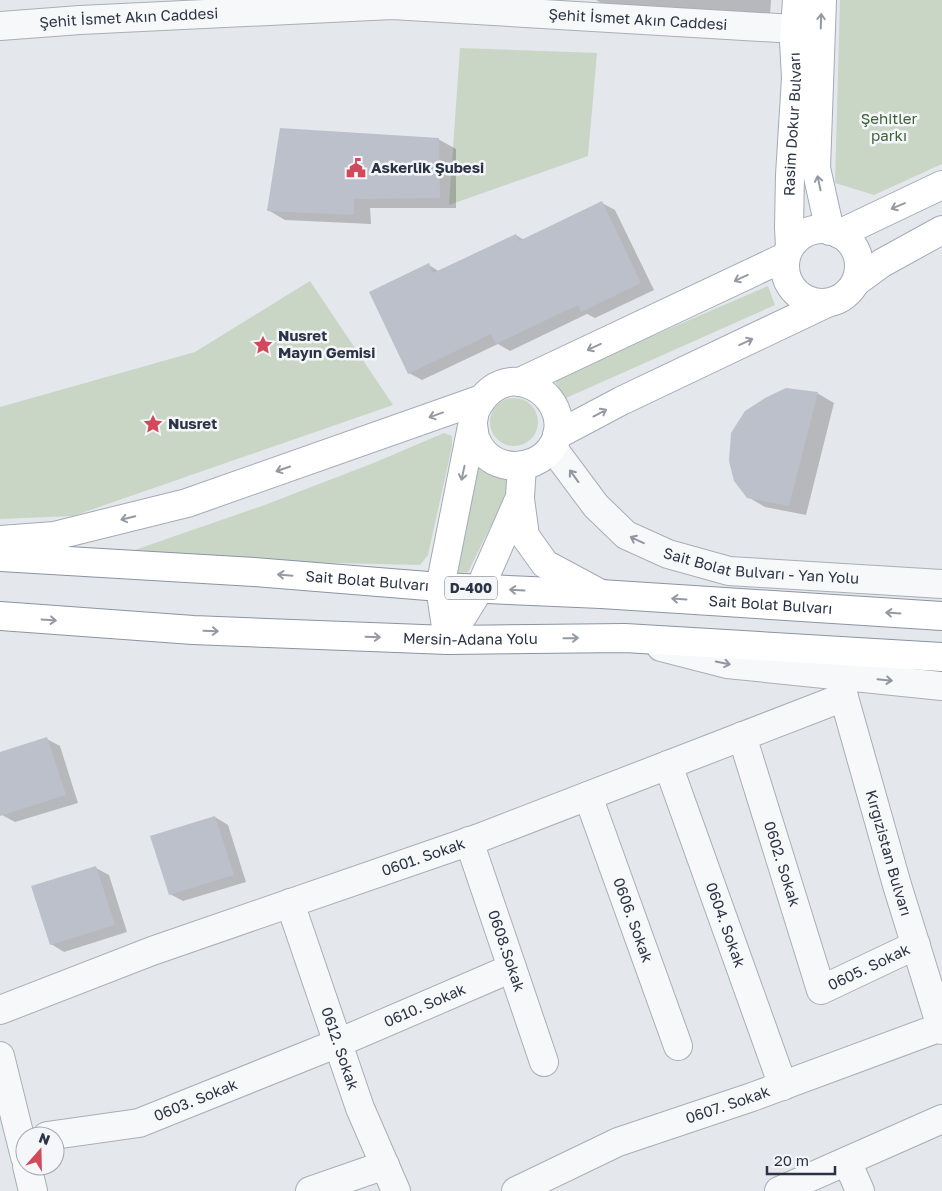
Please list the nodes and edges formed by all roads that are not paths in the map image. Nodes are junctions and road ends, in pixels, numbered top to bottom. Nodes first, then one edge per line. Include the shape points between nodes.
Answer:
1 (63, 0) edge
2 (797, 0) edge
3 (822, 0) edge
4 (578, 8) edge
5 (80, 20) junction
6 (0, 26) edge
7 (795, 29) junction
8 (942, 185) edge
9 (942, 230) edge
10 (834, 232) junction
11 (788, 252) junction
12 (856, 282) junction
13 (826, 303) junction
14 (520, 382) junction
15 (482, 398) junction
16 (473, 425) junction
17 (554, 441) junction
18 (522, 466) junction
19 (520, 497) junction
20 (0, 540) edge
21 (0, 557) edge
22 (942, 584) edge
23 (440, 587) junction
24 (480, 588) junction
25 (601, 594) junction
26 (0, 616) edge
27 (942, 616) edge
28 (625, 638) junction
29 (448, 640) junction
30 (942, 657) edge
31 (841, 686) junction
32 (942, 686) edge
33 (742, 736) junction
34 (668, 765) junction
35 (588, 796) junction
36 (469, 841) junction
37 (290, 904) junction
38 (916, 945) junction
39 (512, 968) junction
40 (821, 990) joint
41 (0, 1010) edge
42 (941, 1029) edge
43 (338, 1044) junction
44 (678, 1046) dead end
45 (0, 1056) edge
46 (544, 1062) dead end
47 (783, 1086) junction
48 (942, 1119) edge
49 (19, 1126) edge
50 (65, 1137) edge
51 (847, 1161) junction
52 (385, 1165) junction
53 (29, 1176) edge
54 (33, 1191) edge
55 (310, 1191) edge
56 (396, 1191) edge
57 (516, 1191) edge
58 (779, 1191) edge
59 (860, 1191) edge

1 - 5 street
2 - 7 main road, Rasim Dokur Bulvarı
10 -> 3 main road via 816,168
4 - 5 street, Şehit İsmet Akın Caddesi via 392,5
4 - 7 street, Şehit İsmet Akın Caddesi
5 - 6 street, Şehit İsmet Akın Caddesi
7 - 11 main road, Rasim Dokur Bulvarı via 796,78
8 -> 10 main road
9 - 12 main road via 882,263
10 - 11 main road via 823,229 810,231 799,237
10 - 12 main road via 854,247 859,270
11 - 13 main road via 784,269 794,291 803,299
11 -> 14 main road
12 - 13 main road via 838,300
17 -> 13 main road via 621,401
14 - 15 main road via 506,383
14 - 17 main road via 534,386 554,407 558,421
15 - 16 main road via 475,411
15 -> 20 main road via 187,503 54,536
16 - 18 main road via 483,452 494,461
16 -> 23 main road
17 - 18 main road via 544,456
22 -> 17 street, Sait Bolat Bulvarı - Yan Yolu via 729,572 668,554 626,534 596,506
18 - 19 main road
19 - 24 main road
19 - 25 main road via 525,536 545,564
23 -> 21 main road, Sait Bolat Bulvarı / D-400
23 - 24 main road, Sait Bolat Bulvarı / D-400
23 - 29 main road
25 -> 24 main road, Sait Bolat Bulvarı / D-400
24 - 29 main road
27 -> 25 main road, Sait Bolat Bulvarı / D-400
26 -> 29 main road, Mersin-Adana Yolu via 193,630
29 -> 28 main road, Mersin-Adana Yolu
28 - 30 main road, Mersin-Adana Yolu
28 -> 31 street via 727,664
31 -> 32 street
31 - 33 street, 0601. Sokak
31 - 38 street, Kırgızistan Bulvarı
33 - 34 street, 0601. Sokak
33 - 40 street, 0602. Sokak
34 - 35 street, 0601. Sokak
34 - 47 street, 0604. Sokak
35 - 36 street, 0601. Sokak
35 - 44 street, 0606. Sokak
36 - 37 street, 0601. Sokak
36 - 39 street, 0608.Sokak
37 - 41 street, 0601. Sokak
37 - 43 street, 0612. Sokak
38 - 40 street, 0605. Sokak
38 - 42 street, Kırgızistan Bulvarı
39 - 43 street, 0610. Sokak
39 - 46 street, 0608.Sokak
42 - 47 street, 0607. Sokak
43 - 50 street, 0603. Sokak via 139,1123
43 - 52 street, 0612. Sokak via 360,1108
45 - 49 street
47 - 57 street, 0607. Sokak via 618,1142
48 - 51 street
51 - 58 street
51 - 59 street
52 - 55 street
52 - 56 street, 0612. Sokak
53 - 54 street

